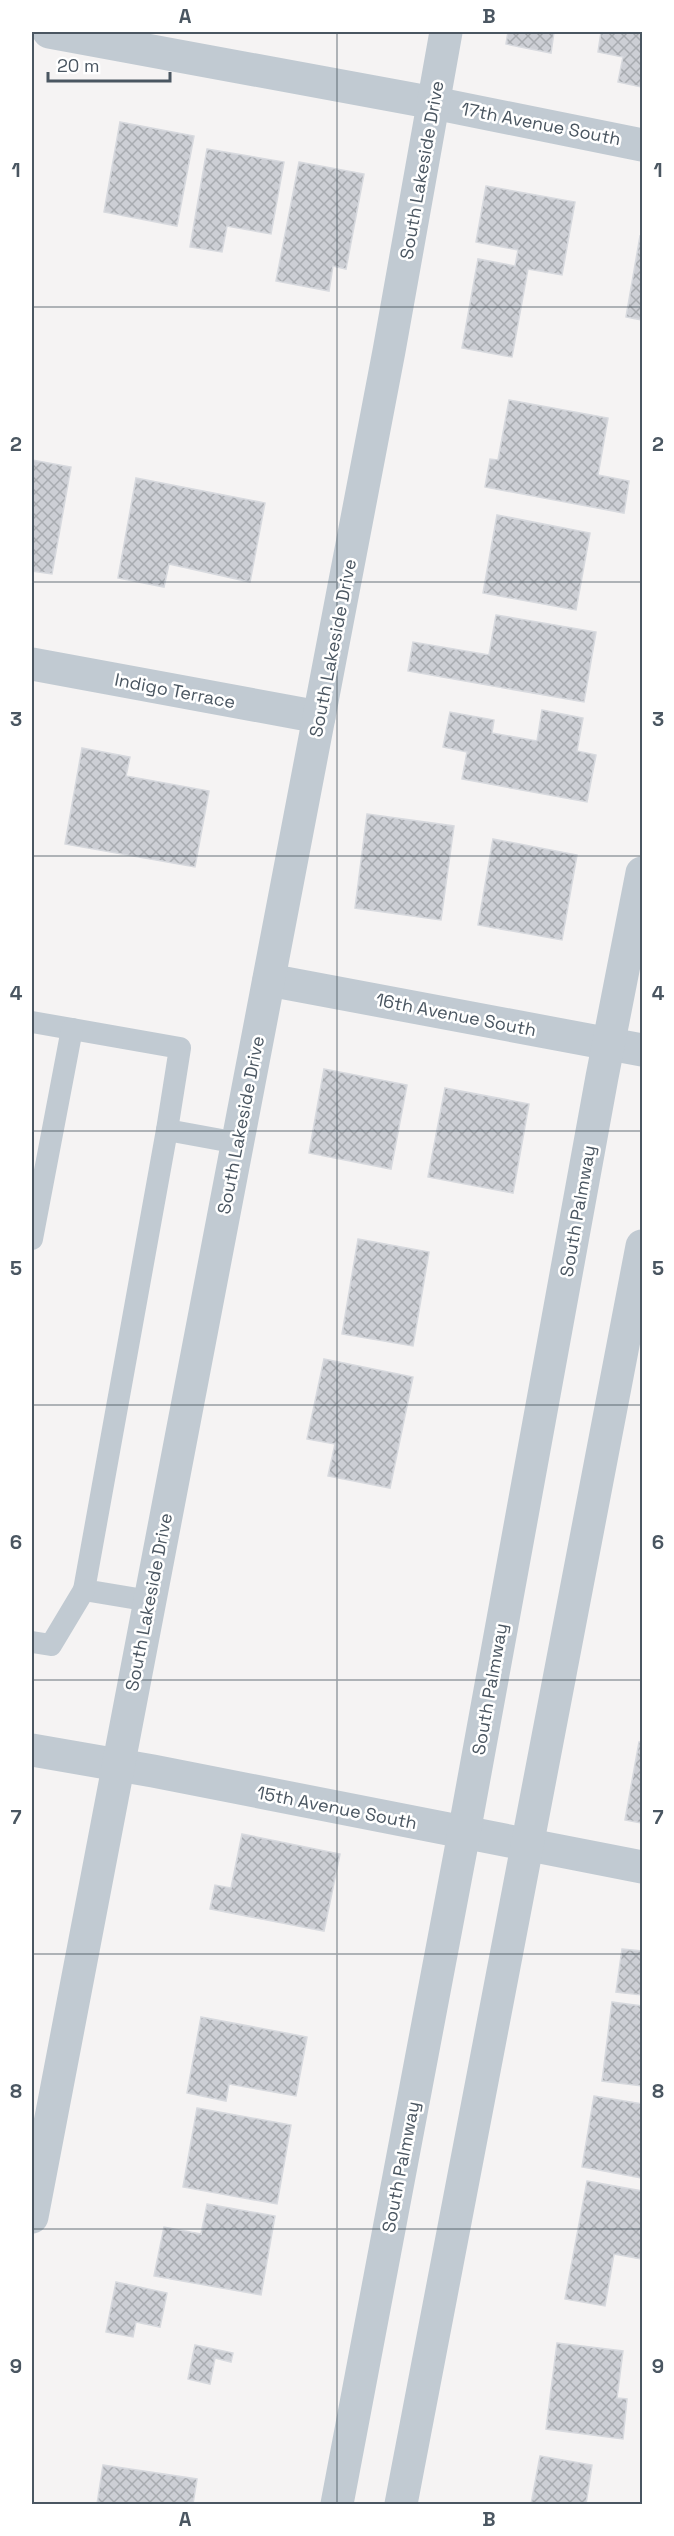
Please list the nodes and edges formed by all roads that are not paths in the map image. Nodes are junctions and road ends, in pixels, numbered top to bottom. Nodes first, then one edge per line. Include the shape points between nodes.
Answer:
1 (50, 32) edge
2 (446, 32) edge
3 (434, 103) junction
4 (642, 145) edge
5 (32, 664) edge
6 (319, 717) junction
7 (642, 873) edge
8 (269, 980) junction
9 (32, 1022) edge
10 (72, 1029) junction
11 (609, 1043) junction
12 (642, 1050) edge
13 (167, 1130) junction
14 (238, 1143) junction
15 (32, 1239) edge
16 (642, 1246) edge
17 (84, 1590) junction
18 (150, 1601) junction
19 (32, 1642) edge
20 (32, 1750) edge
21 (118, 1766) junction
22 (464, 1833) junction
23 (528, 1846) junction
24 (642, 1867) edge
25 (39, 2136) edge
26 (32, 2217) edge
27 (337, 2505) edge
28 (401, 2505) edge

1 - 3 street, 17th Avenue South
2 - 3 street, South Lakeside Drive
3 - 4 street, 17th Avenue South
3 - 6 street, South Lakeside Drive
5 - 6 street, Indigo Terrace
6 - 8 street, South Lakeside Drive
7 - 11 street, South Palmway
8 - 11 street, 16th Avenue South
8 - 14 street, South Lakeside Drive
9 - 10 lane
10 - 13 lane via 180,1048
10 - 15 lane
11 - 12 street, 16th Avenue South
11 - 22 street, South Palmway
13 - 14 lane
13 - 17 lane
14 - 18 street, South Lakeside Drive
16 - 23 street
17 - 18 lane
17 - 19 lane via 51,1645
18 - 21 street, South Lakeside Drive
20 - 21 street, 15th Avenue South
21 - 22 street, 15th Avenue South
21 - 25 street, South Lakeside Drive
22 - 23 street, 15th Avenue South
22 - 27 street, South Palmway
23 - 24 street, 15th Avenue South
23 - 28 street
25 - 26 street, South Lakeside Drive

